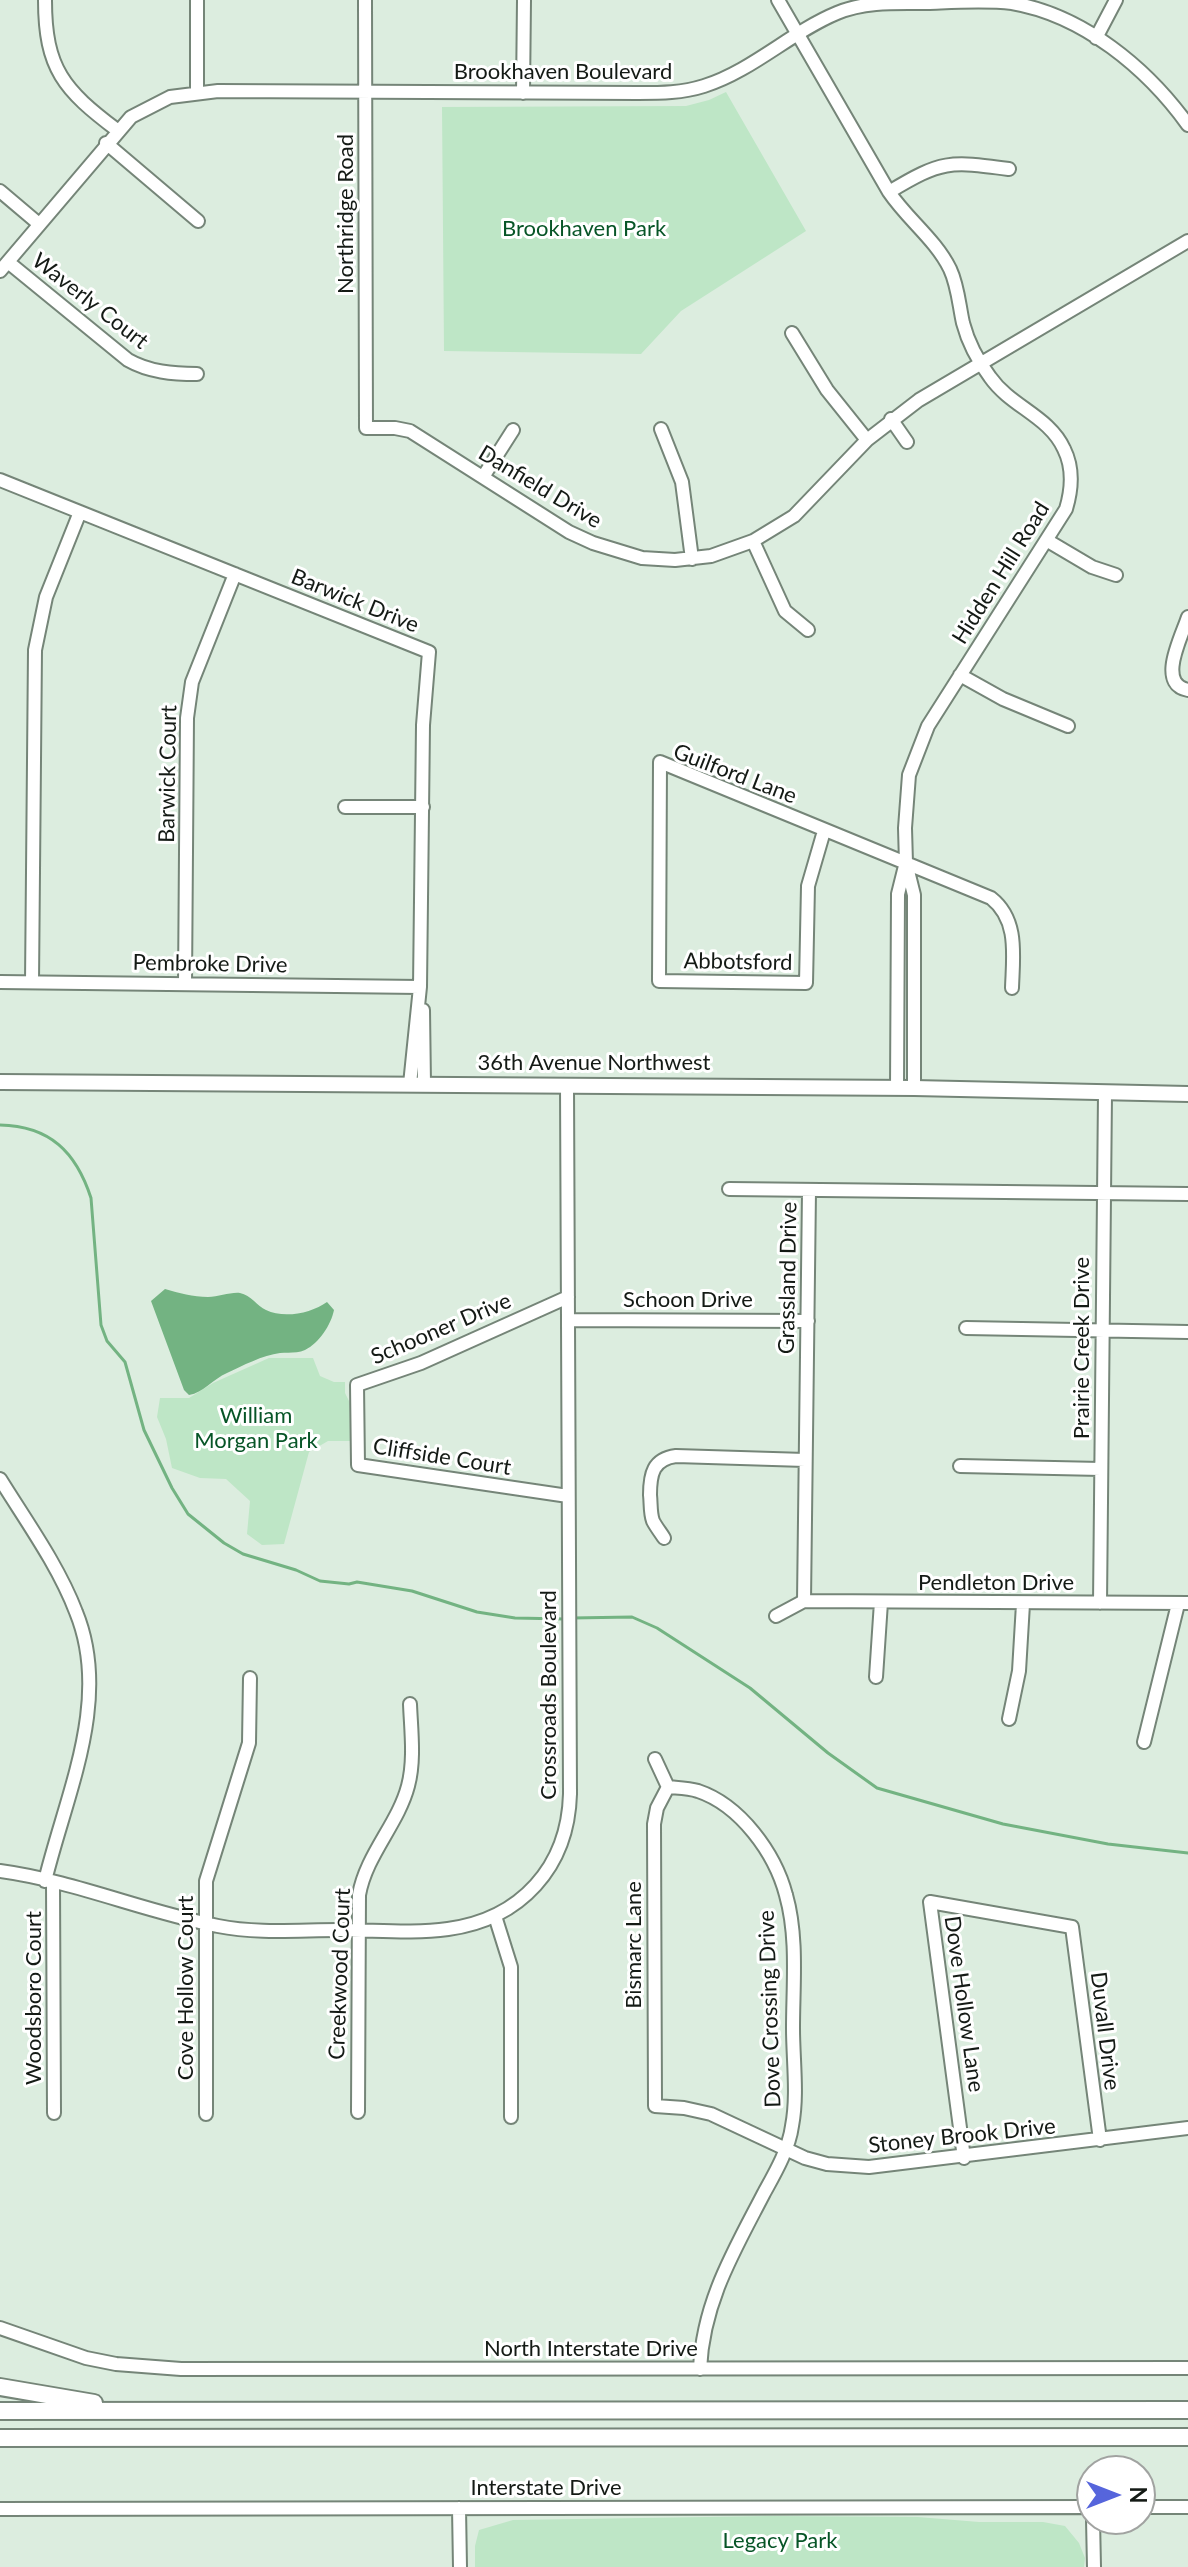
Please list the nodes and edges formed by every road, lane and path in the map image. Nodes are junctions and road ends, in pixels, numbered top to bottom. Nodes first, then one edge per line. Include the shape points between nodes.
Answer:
1 (45, 0) edge
2 (197, 0) edge
3 (365, 0) edge
4 (524, 0) edge
5 (778, 0) edge
6 (1116, 0) edge
7 (964, 1) edge
8 (797, 35) junction
9 (1096, 38) junction
10 (197, 93) junction
11 (366, 93) junction
12 (523, 93) junction
13 (1188, 125) edge
14 (117, 130) junction
15 (106, 143) junction
16 (1009, 169) dead end
17 (0, 191) edge
18 (889, 192) junction
19 (198, 221) dead end
20 (39, 224) junction
21 (1188, 241) edge
22 (4, 267) edge
23 (792, 333) dead end
24 (980, 362) junction
25 (197, 374) dead end
26 (891, 419) junction
27 (366, 428) joint
28 (661, 429) dead end
29 (513, 430) dead end
30 (867, 440) junction
31 (907, 442) dead end
32 (483, 477) junction
33 (0, 480) edge
34 (80, 512) junction
35 (753, 541) junction
36 (1048, 541) junction
37 (692, 559) junction
38 (235, 574) junction
39 (1116, 575) dead end
40 (1188, 617) edge
41 (808, 630) dead end
42 (960, 675) junction
43 (1188, 690) edge
44 (1068, 726) dead end
45 (345, 807) dead end
46 (423, 807) junction
47 (824, 831) junction
48 (906, 863) junction
49 (659, 981) joint
50 (0, 982) edge
51 (32, 982) junction
52 (185, 984) junction
53 (420, 987) junction
54 (1012, 988) dead end
55 (0, 1082) edge
56 (417, 1084) junction
57 (567, 1085) junction
58 (897, 1088) junction
59 (914, 1088) junction
60 (1105, 1094) junction
61 (1188, 1094) edge
62 (729, 1189) dead end
63 (809, 1191) junction
64 (1103, 1192) junction
65 (1188, 1194) edge
66 (568, 1297) junction
67 (568, 1320) junction
68 (808, 1321) junction
69 (966, 1328) dead end
70 (1102, 1331) junction
71 (1188, 1332) edge
72 (358, 1415) joint
73 (805, 1460) junction
74 (960, 1466) dead end
75 (1101, 1469) junction
76 (0, 1479) edge
77 (568, 1496) junction
78 (664, 1538) dead end
79 (804, 1601) junction
80 (881, 1602) junction
81 (1100, 1603) junction
82 (1183, 1603) edge
83 (1023, 1604) junction
84 (776, 1616) dead end
85 (876, 1677) dead end
86 (250, 1678) dead end
87 (410, 1704) dead end
88 (1009, 1719) dead end
89 (1144, 1742) dead end
90 (655, 1759) dead end
91 (668, 1787) junction
92 (0, 1871) edge
93 (49, 1882) junction
94 (495, 1916) junction
95 (205, 1924) junction
96 (1072, 1927) joint
97 (358, 1930) junction
98 (655, 2106) joint
99 (358, 2112) dead end
100 (54, 2113) dead end
101 (206, 2114) dead end
102 (511, 2117) dead end
103 (1188, 2128) edge
104 (1100, 2140) junction
105 (784, 2149) junction
106 (964, 2158) junction
107 (0, 2328) edge
108 (1188, 2368) edge
109 (700, 2369) junction
110 (0, 2387) edge
111 (1188, 2410) edge
112 (0, 2411) edge
113 (139, 2411) junction
114 (1188, 2437) edge
115 (0, 2438) edge
116 (1076, 2507) edge
117 (1156, 2507) edge
118 (1188, 2507) edge
119 (459, 2508) junction
120 (0, 2509) edge
121 (1093, 2535) edge
122 (460, 2567) edge
123 (1094, 2567) edge

1 - 14 street via 47,42 56,69 73,93
2 - 10 street
3 - 11 street, Northridge Road
4 - 12 street
5 - 8 street, Hidden Hill Road
6 - 9 street
7 - 8 street, Brookhaven Boulevard via 852,8
7 - 9 street, Brookhaven Boulevard via 1027,6
8 - 12 street, Brookhaven Boulevard via 727,76 687,91
8 - 18 street, Hidden Hill Road
9 - 13 street, Brookhaven Boulevard via 1144,73
10 - 11 street, Brookhaven Boulevard
10 - 14 street, Brookhaven Boulevard via 156,102
11 - 12 street, Brookhaven Boulevard
11 - 27 street, Northridge Road
14 - 15 street, Brookhaven Boulevard
15 - 19 street
15 - 20 street, Brookhaven Boulevard
16 - 18 street via 942,164
17 - 20 street
18 - 24 street, Hidden Hill Road via 949,267 963,324
20 - 22 street, Brookhaven Boulevard
21 - 24 street, Danfield Drive
22 - 25 street, Waverly Court via 128,360 175,374
23 - 30 street via 827,390
24 - 26 street, Danfield Drive
24 - 36 street, Hidden Hill Road via 1008,396 1048,425 1066,452 1070,497
26 - 30 street, Danfield Drive
26 - 31 street
27 - 32 street, Danfield Drive via 410,431
28 - 37 street via 682,482
29 - 32 street
30 - 35 street, Danfield Drive via 794,516
32 - 37 street, Danfield Drive via 593,543 642,558
33 - 34 street, Barwick Drive
34 - 38 street, Barwick Drive
34 - 51 street via 46,597 35,650
35 - 37 street, Danfield Drive
35 - 41 street via 785,611
36 - 39 street
36 - 42 street, Hidden Hill Road
38 - 46 street, Barwick Drive via 429,652
38 - 52 street, Barwick Court via 189,695
40 - 43 street via 1172,681
42 - 44 street
42 - 48 street, Hidden Hill Road via 911,767
45 - 46 street
46 - 53 street, Barwick Drive
47 - 48 street, Guilford Lane
47 - 49 street, Abbotsford via 808,886 806,983
47 - 49 street, Guilford Lane via 660,762
48 - 54 street, Guilford Lane via 1000,905 1012,931
48 - 58 street, Hidden Hill Road via 898,894
48 - 59 street, Hidden Hill Road via 914,895
50 - 51 street, Pembroke Drive
51 - 52 street, Pembroke Drive
52 - 53 street, Pembroke Drive
53 - 56 street, Barwick Drive
55 - 56 main road, 36th Avenue Northwest
56 - 57 main road, 36th Avenue Northwest
57 - 58 main road, 36th Avenue Northwest
57 - 66 street, Crossroads Boulevard
58 - 59 main road, 36th Avenue Northwest
59 - 60 main road, 36th Avenue Northwest
60 - 61 main road, 36th Avenue Northwest
60 - 64 street, Prairie Creek Drive
62 - 63 street
63 - 64 street, Grassland Drive
63 - 68 street, Grassland Drive
64 - 65 street, Grassland Drive
64 - 70 street, Prairie Creek Drive
66 - 67 street, Crossroads Boulevard
66 - 72 street, Schooner Drive via 421,1363 357,1385
67 - 68 street, Schoon Drive
67 - 77 street, Crossroads Boulevard
68 - 73 street, Grassland Drive
69 - 70 street
70 - 71 street
70 - 75 street, Prairie Creek Drive
72 - 77 street, Cliffside Court via 358,1465
73 - 78 street via 664,1459 654,1467 650,1483 653,1521
73 - 79 street, Grassland Drive
74 - 75 street
75 - 81 street, Prairie Creek Drive
76 - 93 street, Woodsboro Court via 71,1600 89,1657 88,1718
77 - 94 street, Crossroads Boulevard via 570,1794 565,1833 546,1874
79 - 80 street, Pendleton Drive
79 - 84 street
80 - 83 street, Pendleton Drive
80 - 85 street
81 - 82 street, Pendleton Drive
81 - 83 street, Pendleton Drive
82 - 89 street
83 - 88 street via 1019,1671
86 - 95 street, Cove Hollow Court via 249,1743 207,1872
87 - 97 street, Creekwood Court via 409,1785 363,1878
90 - 91 street
91 - 98 street, Bismarc Lane via 654,1824
91 - 105 street, Dove Crossing Drive via 700,1792 729,1809 765,1849 786,1895 792,1941 793,2098 792,2127
92 - 93 street, Crossroads Boulevard
93 - 95 street, Crossroads Boulevard
93 - 100 street, Woodsboro Court
94 - 97 street, Crossroads Boulevard via 449,1929
94 - 102 street via 511,1967
95 - 97 street, Crossroads Boulevard
95 - 101 street, Cove Hollow Court
96 - 104 street, Duvall Drive
96 - 106 street, Dove Hollow Lane via 930,1902
97 - 99 street, Creekwood Court
98 - 105 street, Stoney Brook Drive via 711,2114
103 - 104 street, Stoney Brook Drive
104 - 106 street, Stoney Brook Drive
105 - 106 street, Stoney Brook Drive via 827,2164 869,2167
105 - 109 street, Dove Crossing Drive via 713,2296
107 - 109 street, North Interstate Drive via 86,2358 181,2369
108 - 109 street, North Interstate Drive
110 - 113 highway
111 - 113 highway
112 - 113 highway
114 - 115 highway
116 - 119 street, Interstate Drive
117 - 118 street
119 - 120 street, Interstate Drive
119 - 122 street
121 - 123 street

